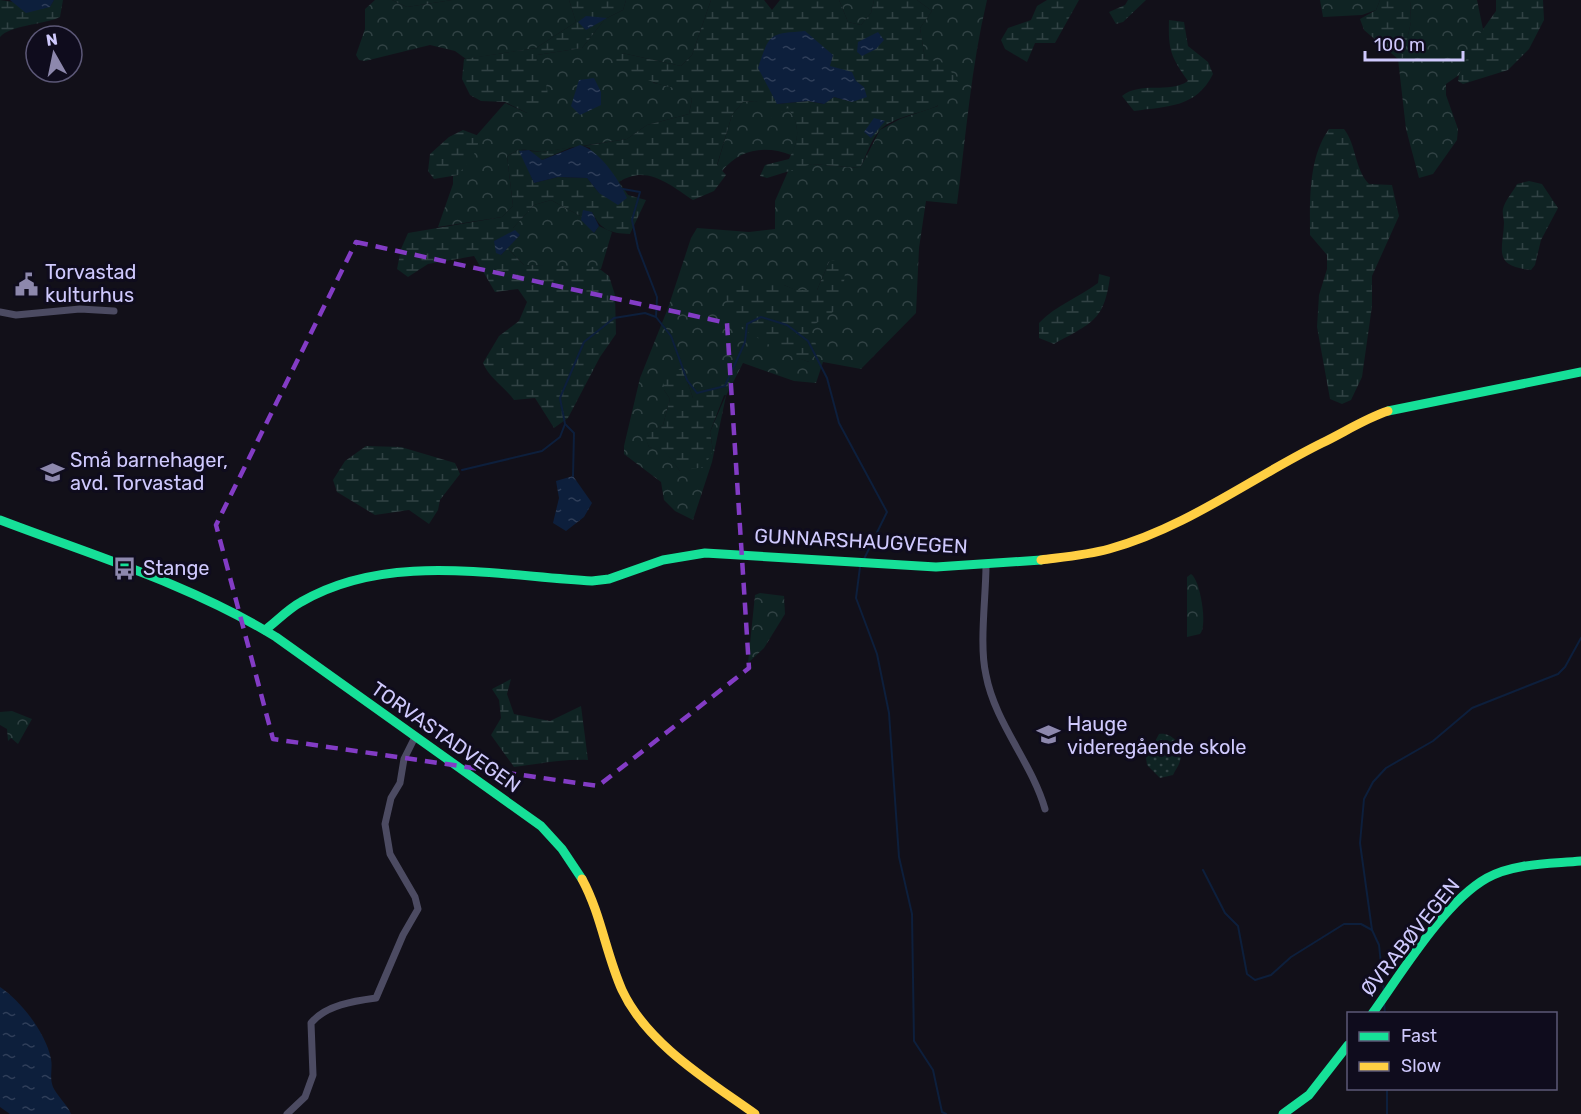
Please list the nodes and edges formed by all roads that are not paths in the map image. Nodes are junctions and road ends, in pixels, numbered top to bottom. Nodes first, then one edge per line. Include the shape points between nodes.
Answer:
1 (114, 311) dead end
2 (0, 312) edge
3 (1581, 372) edge
4 (0, 520) edge
5 (986, 565) junction
6 (265, 630) junction
7 (415, 737) junction
8 (1045, 809) dead end
9 (1581, 861) edge
10 (1374, 1012) edge
11 (1347, 1046) edge
12 (288, 1114) edge
13 (755, 1114) edge
14 (1283, 1114) edge

1 - 2 street via 80,309 16,315
3 - 5 main road, GUNNARSHAUGVEGEN via 1385,412 1283,462 1184,519 1110,549
4 - 6 main road, TORVASTADVEGEN via 196,592
5 - 6 main road, GUNNARSHAUGVEGEN via 915,566 705,553 663,560 592,581 417,570 360,579 316,592 300,600
5 - 8 street via 985,674
6 - 7 main road, TORVASTADVEGEN
7 - 12 street via 404,759 385,824 390,854 418,909 376,998 335,1008 311,1023 313,1075 305,1097
7 - 13 main road, TORVASTADVEGEN via 550,834 589,893 621,989 633,1009 675,1051
9 - 10 main road, ØVRABØVEGEN via 1508,870 1474,886
11 - 14 main road via 1309,1095

